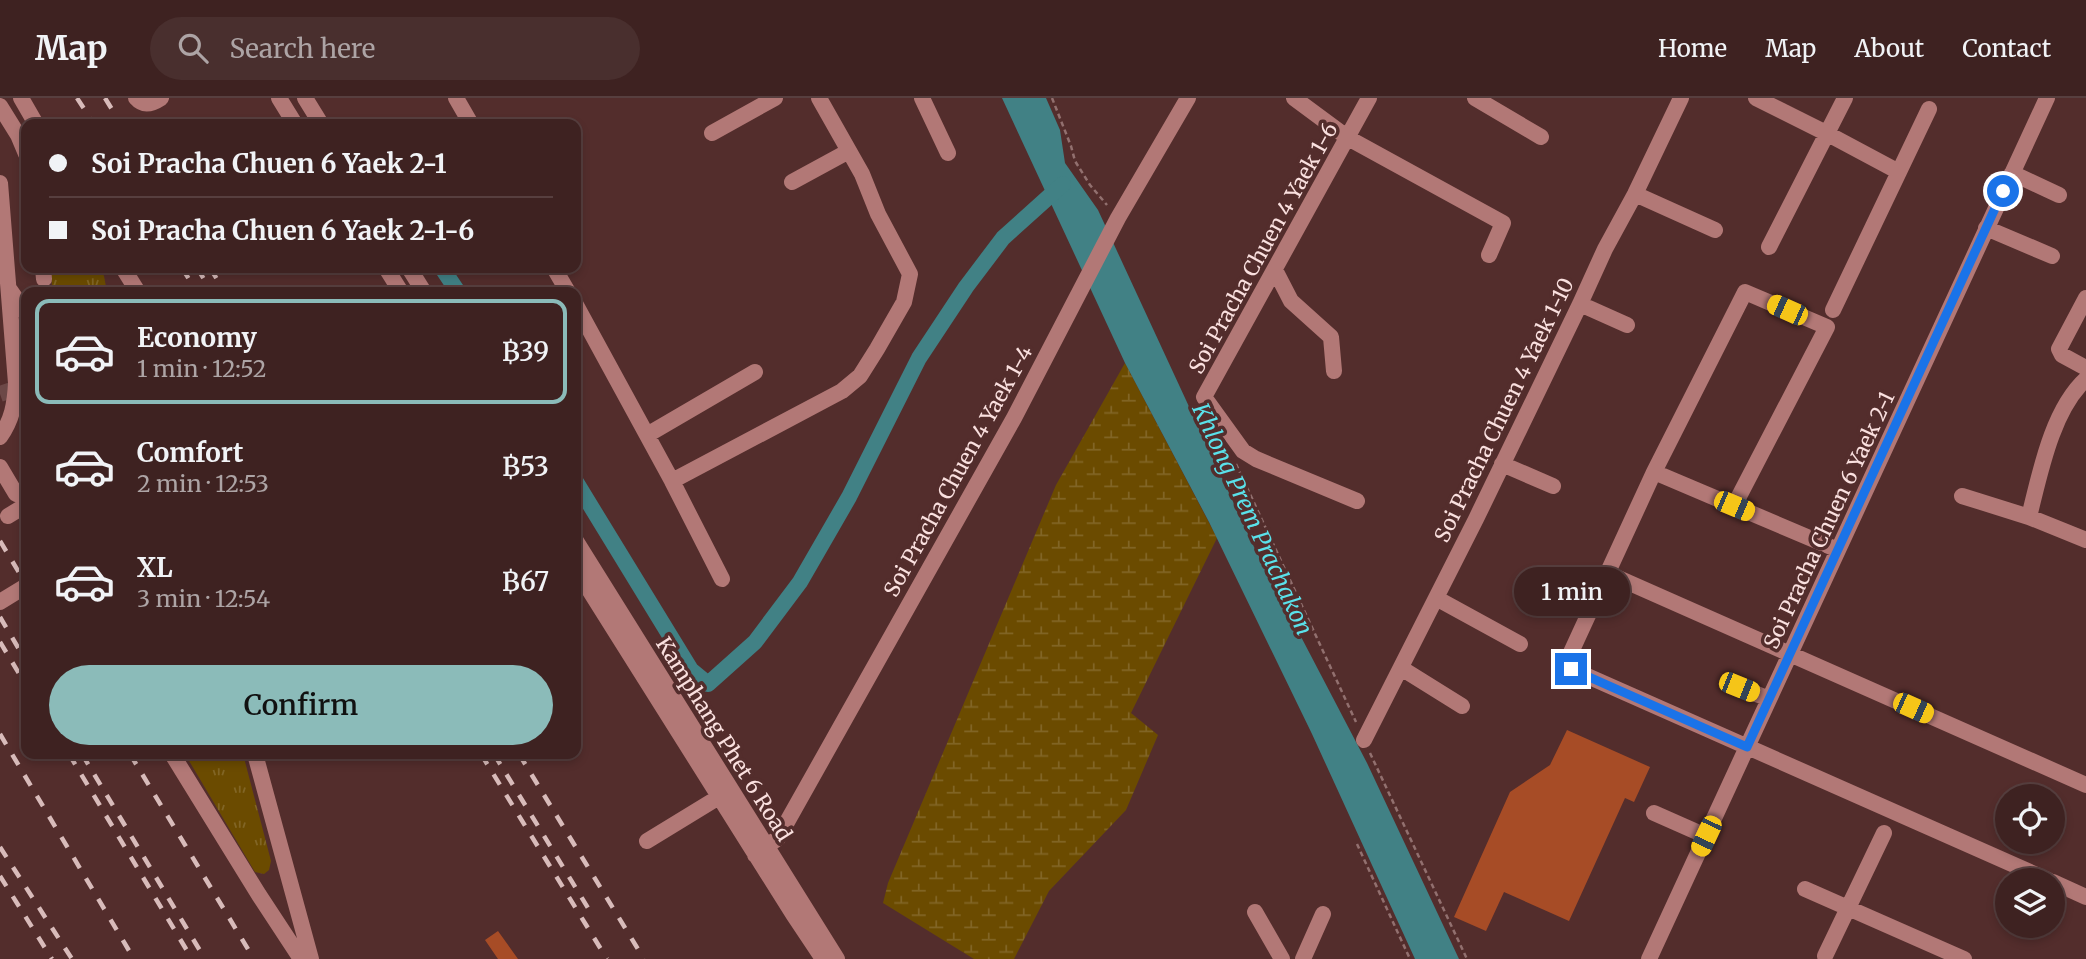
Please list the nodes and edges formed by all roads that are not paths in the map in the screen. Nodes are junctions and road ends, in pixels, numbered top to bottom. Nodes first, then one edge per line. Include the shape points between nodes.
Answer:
1 (20, 98) edge
2 (136, 98) edge
3 (161, 98) edge
4 (279, 98) edge
5 (305, 98) edge
6 (456, 98) edge
7 (775, 98) edge
8 (819, 98) edge
9 (922, 98) edge
10 (1188, 98) edge
11 (1294, 98) edge
12 (1369, 98) edge
13 (1475, 98) edge
14 (1681, 98) edge
15 (1756, 98) edge
16 (1845, 98) edge
17 (2048, 98) edge
18 (0, 106) edge
19 (1929, 110) dead end
20 (33, 119) edge
21 (292, 119) edge
22 (318, 119) edge
23 (468, 119) edge
24 (712, 133) dead end
25 (1826, 133) junction
26 (1541, 137) dead end
27 (1348, 138) junction
28 (21, 142) edge
29 (849, 151) junction
30 (948, 153) dead end
31 (1899, 172) junction
32 (2012, 173) junction
33 (792, 182) dead end
34 (0, 183) edge
35 (1635, 194) junction
36 (2060, 195) dead end
37 (1986, 228) junction
38 (1715, 230) dead end
39 (1769, 247) dead end
40 (1489, 255) dead end
41 (2052, 256) dead end
42 (1275, 270) junction
43 (10, 290) junction
44 (2086, 298) edge
45 (1580, 304) junction
46 (21, 306) edge
47 (1833, 310) dead end
48 (581, 314) edge
49 (1627, 325) dead end
50 (2086, 368) edge
51 (1334, 371) dead end
52 (755, 372) dead end
53 (2086, 379) edge
54 (647, 435) junction
55 (0, 437) edge
56 (1502, 464) junction
57 (0, 467) edge
58 (1654, 472) junction
59 (672, 481) junction
60 (1553, 486) dead end
61 (1962, 496) dead end
62 (21, 500) edge
63 (1357, 501) dead end
64 (1734, 506) junction
65 (8, 516) dead end
66 (2029, 517) junction
67 (2086, 540) edge
68 (581, 549) edge
69 (1838, 550) junction
70 (1607, 573) junction
71 (581, 577) edge
72 (722, 579) dead end
73 (21, 589) edge
74 (1436, 598) junction
75 (0, 602) edge
76 (1520, 644) dead end
77 (1790, 653) junction
78 (1401, 668) junction
79 (1739, 687) dead end
80 (1769, 699) junction
81 (1462, 706) dead end
82 (1364, 740) road end
83 (1747, 747) junction
84 (175, 759) edge
85 (256, 759) edge
86 (2086, 785) edge
87 (719, 797) junction
88 (1654, 813) dead end
89 (1884, 833) dead end
90 (1706, 836) junction
91 (647, 841) dead end
92 (761, 851) junction
93 (2021, 868) edge
94 (2065, 888) edge
95 (1805, 889) dead end
96 (2086, 897) edge
97 (1848, 908) junction
98 (1255, 912) dead end
99 (1323, 914) dead end
100 (1825, 956) dead end
101 (825, 958) edge
102 (300, 959) edge
103 (311, 959) edge
104 (1282, 959) edge
105 (1303, 959) edge
106 (1649, 959) edge
107 (1964, 959) edge

1 - 20 street
2 - 3 street via 153,104
4 - 21 street
5 - 22 street
6 - 23 street
7 - 24 street
8 - 29 street
9 - 30 street
10 - 92 street, Soi Pracha Chuen 4 Yaek 1-4 via 778,838
11 - 27 street
12 - 27 street, Soi Pracha Chuen 4 Yaek 1-6
13 - 26 street
14 - 35 street, Soi Pracha Chuen 4 Yaek 1-10
15 - 25 street
16 - 25 street
17 - 32 street, Soi Pracha Chuen 6 Yaek 2-1
18 - 28 street
19 - 31 street
25 - 31 street
25 - 39 street
27 - 40 street via 1503,223
27 - 42 street, Soi Pracha Chuen 4 Yaek 1-6
29 - 33 street
29 - 59 street via 910,274 904,302 860,376 842,391
31 - 47 street
32 - 36 street
32 - 37 street, Soi Pracha Chuen 6 Yaek 2-1
34 - 43 street
35 - 38 street
35 - 45 street, Soi Pracha Chuen 4 Yaek 1-10
37 - 41 street
37 - 69 street, Soi Pracha Chuen 6 Yaek 2-1
42 - 51 street via 1291,301 1331,337
42 - 63 street, Soi Pracha Chuen 4 Yaek 1-6 via 1204,397 1244,451
43 - 46 street
43 - 55 street via 15,406
44 - 50 street via 2059,349
45 - 49 street
45 - 56 street, Soi Pracha Chuen 4 Yaek 1-10
48 - 54 street
52 - 54 street
53 - 66 street via 2065,407 2050,441
54 - 59 street
56 - 60 street
56 - 74 street, Soi Pracha Chuen 4 Yaek 1-10
57 - 62 street
58 - 64 street
58 - 64 street via 1745,292 1826,327
58 - 70 street
59 - 72 street
61 - 66 street
62 - 65 street
64 - 69 street
66 - 67 street
68 - 92 street, Kamphang Phet 6 Road
69 - 77 street, Soi Pracha Chuen 6 Yaek 2-1
70 - 77 street
70 - 83 street via 1567,667
71 - 87 street, Kamphang Phet 6 Road
73 - 75 street
74 - 76 street
74 - 78 street, Soi Pracha Chuen 4 Yaek 1-10
77 - 80 street, Soi Pracha Chuen 6 Yaek 2-1
77 - 86 street
78 - 81 street
78 - 82 street, Soi Pracha Chuen 4 Yaek 1-10
79 - 80 street
80 - 83 street, Soi Pracha Chuen 6 Yaek 2-1
83 - 90 street, Soi Pracha Chuen 6 Yaek 2-1
83 - 93 street
84 - 102 street
85 - 103 street
87 - 91 street
87 - 92 street, Kamphang Phet 6 Road
88 - 90 street
89 - 97 street
90 - 106 street, Soi Pracha Chuen 6 Yaek 2-1
92 - 101 street, Kamphang Phet 6 Road
94 - 96 street
95 - 97 street
97 - 100 street
97 - 107 street
98 - 104 street
99 - 105 street

